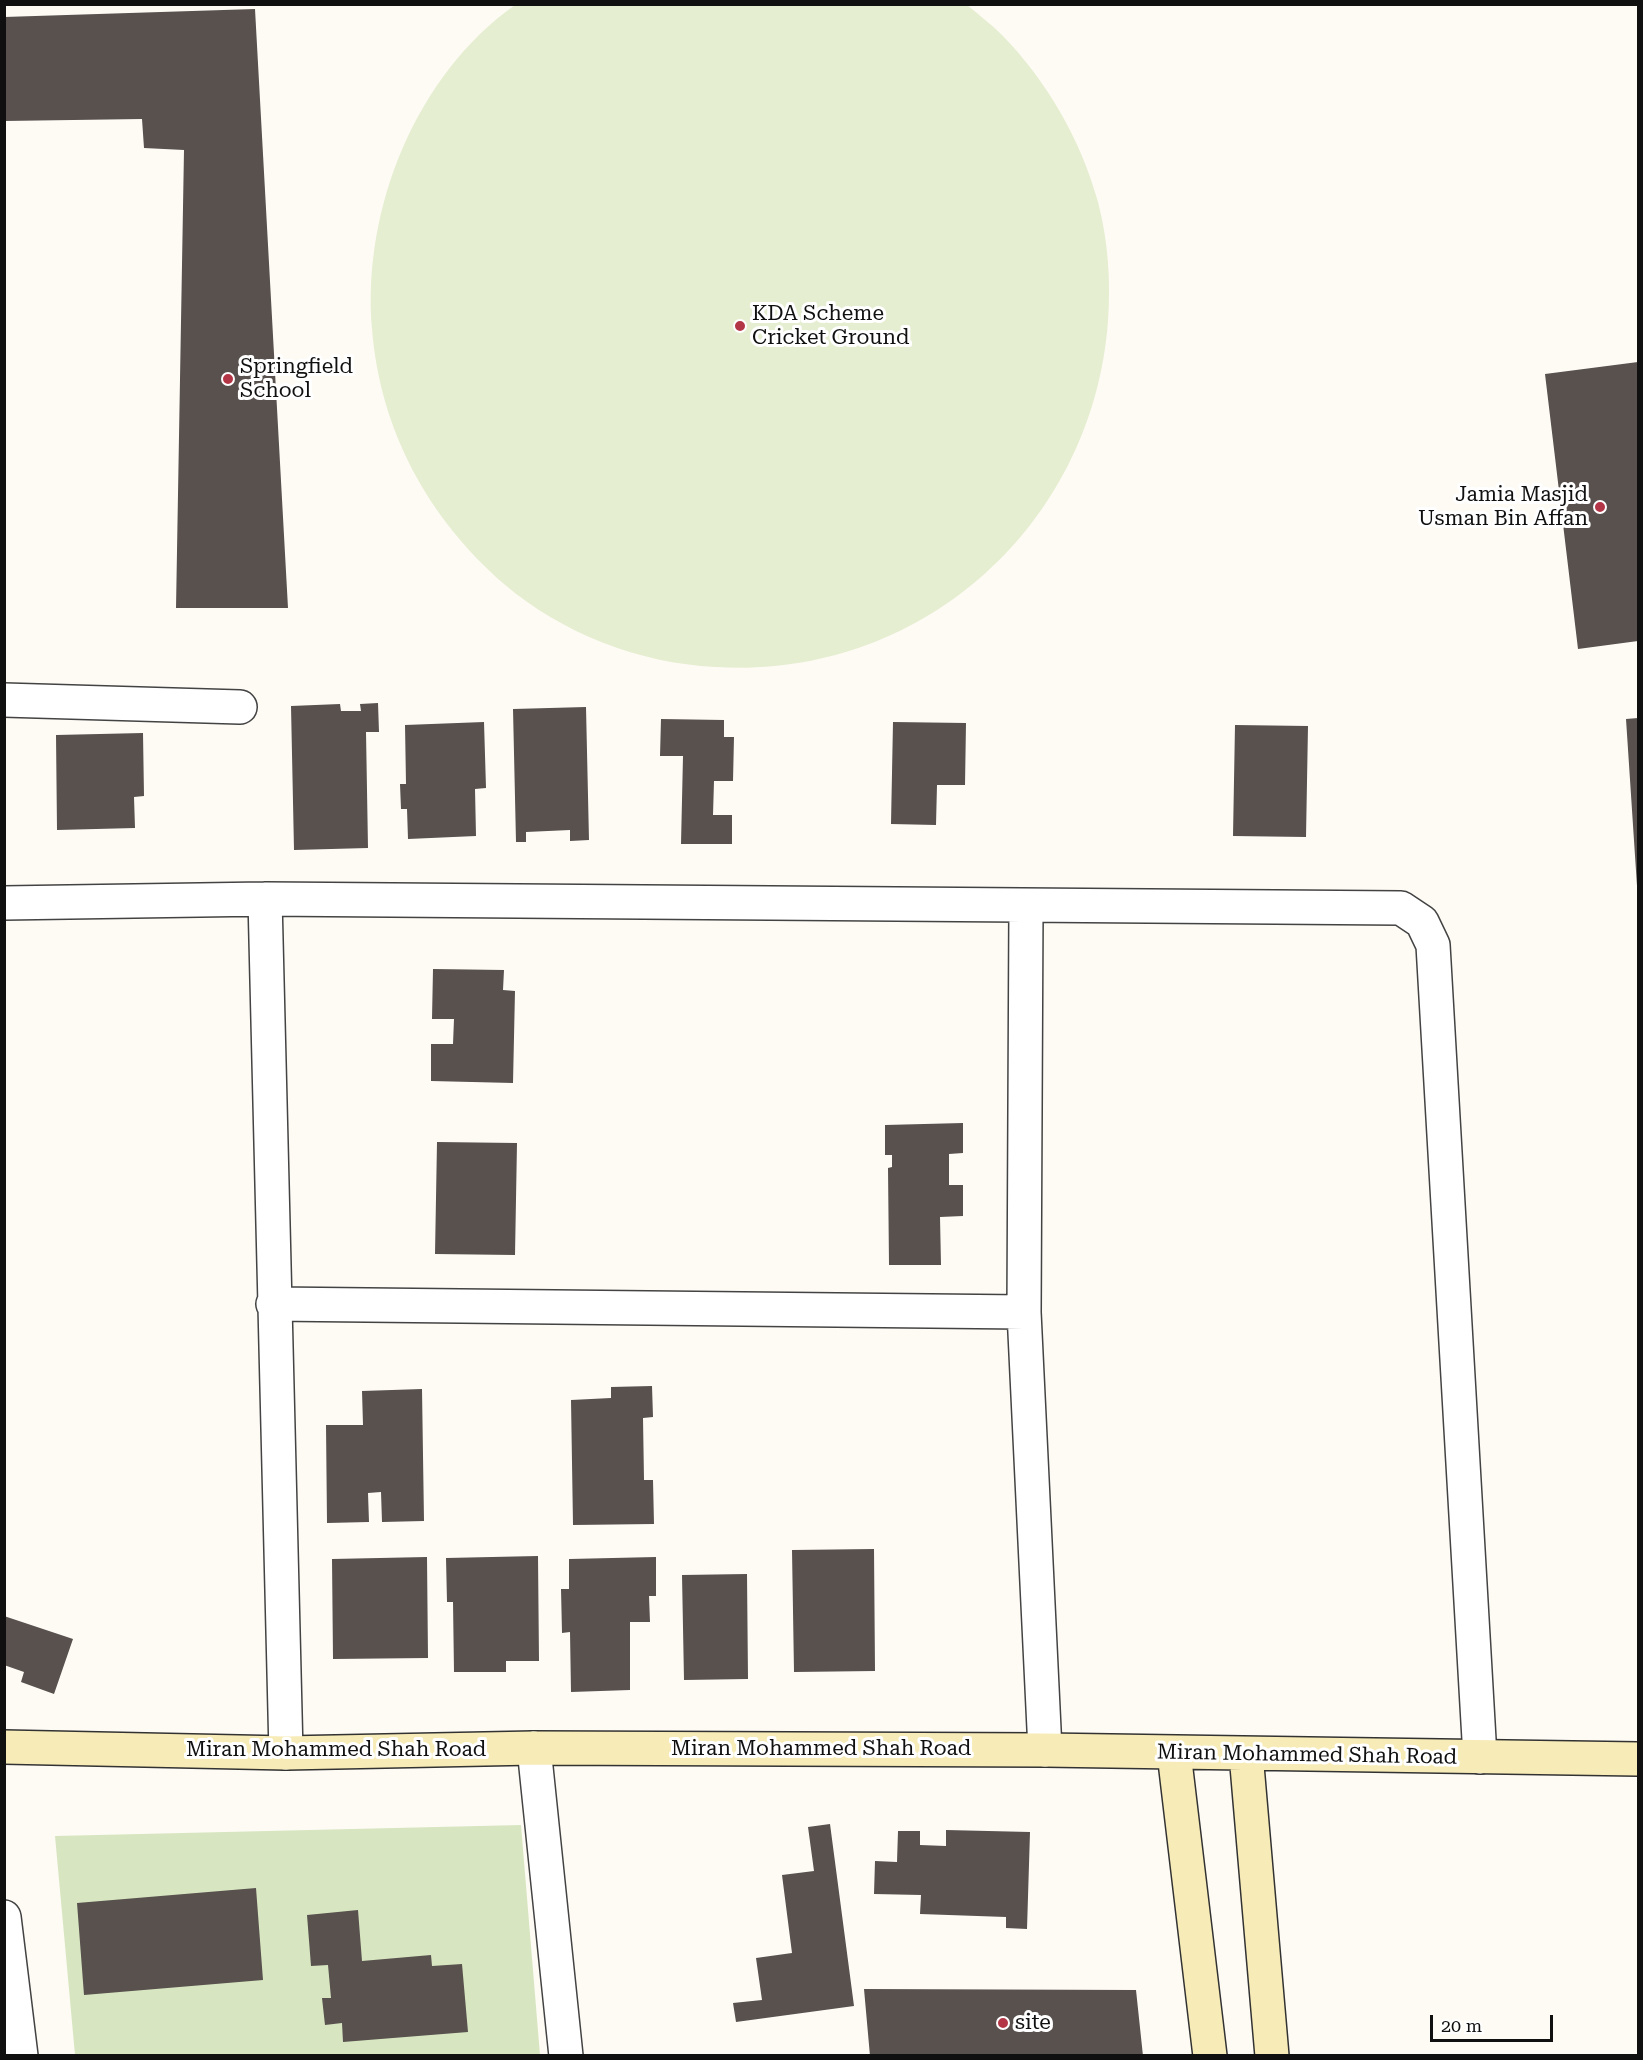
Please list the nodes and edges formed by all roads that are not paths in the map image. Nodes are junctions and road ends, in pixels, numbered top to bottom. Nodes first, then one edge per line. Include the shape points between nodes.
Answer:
1 (4, 700) edge
2 (240, 707) dead end
3 (265, 899) junction
4 (4, 903) edge
5 (1026, 906) junction
6 (273, 1304) junction
7 (1024, 1312) junction
8 (4, 1747) edge
9 (534, 1748) junction
10 (1045, 1750) junction
11 (286, 1753) junction
12 (1174, 1753) junction
13 (1246, 1754) junction
14 (1480, 1757) junction
15 (1638, 1759) edge
16 (4, 1917) edge
17 (21, 2055) edge
18 (566, 2055) edge
19 (1210, 2055) edge
20 (1272, 2055) edge

1 - 2 street
3 - 4 street
3 - 5 street
3 - 6 street
5 - 7 street
5 - 14 street via 1401,908 1422,922 1433,945
6 - 7 street
6 - 11 street
7 - 10 street
8 - 11 street, Miran Mohammed Shah Road
9 - 10 street, Miran Mohammed Shah Road
9 - 11 street, Miran Mohammed Shah Road
9 - 18 street
10 - 12 street, Miran Mohammed Shah Road
12 - 13 street, Miran Mohammed Shah Road
12 - 19 street
13 - 14 street, Miran Mohammed Shah Road
13 - 20 street
14 - 15 street, Miran Mohammed Shah Road
16 - 17 street

